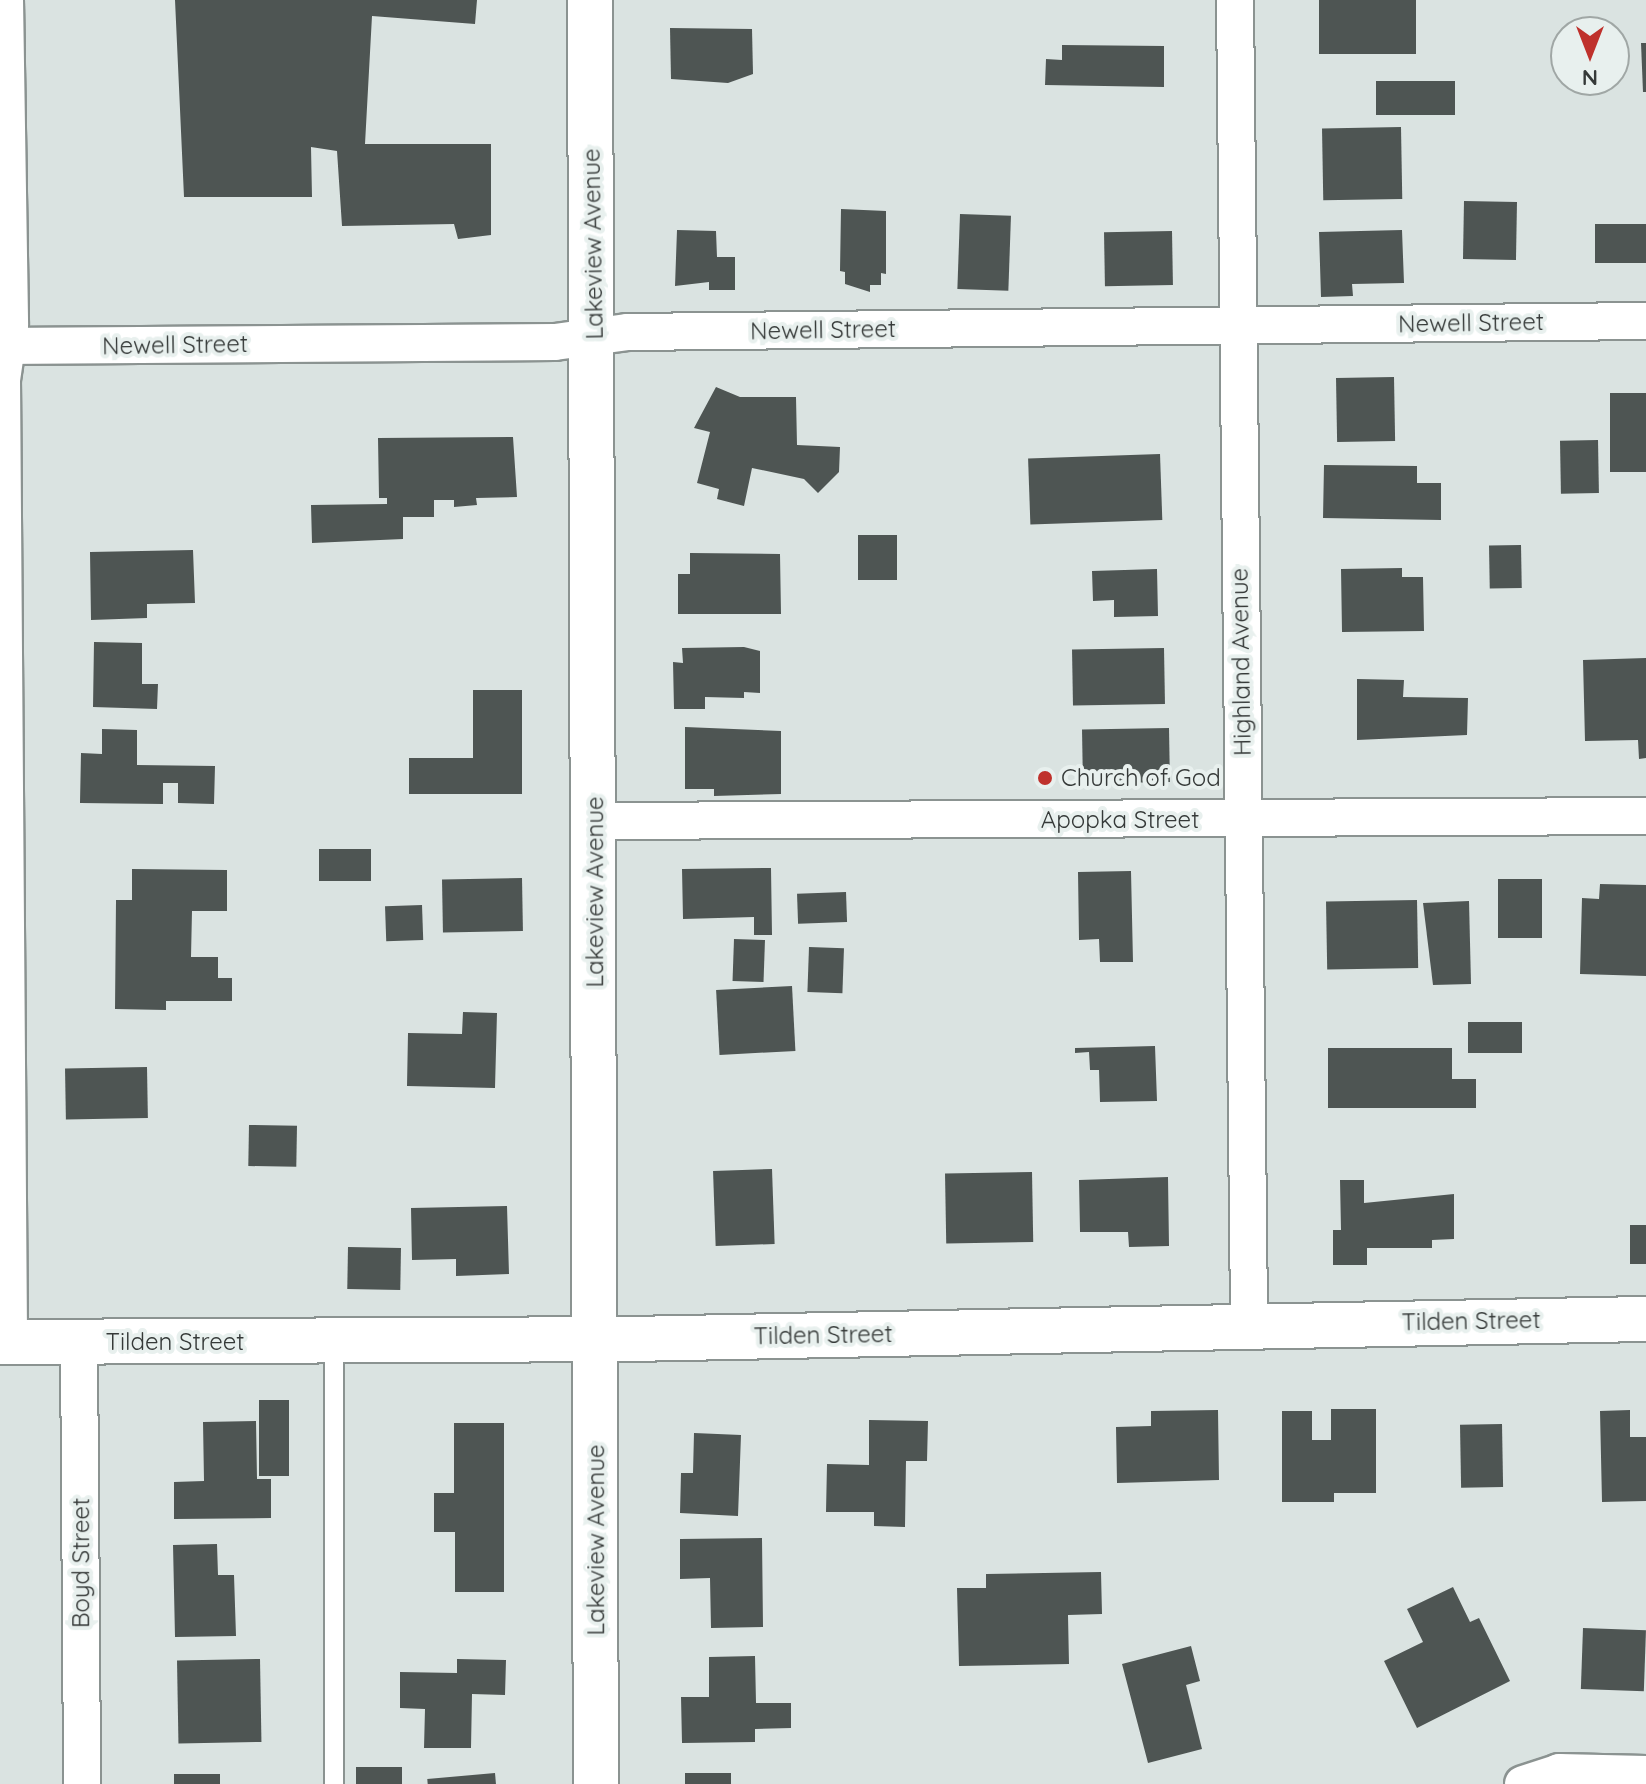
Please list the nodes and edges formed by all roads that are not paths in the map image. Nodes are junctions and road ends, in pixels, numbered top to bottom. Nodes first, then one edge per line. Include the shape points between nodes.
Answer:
1 (5, 0) edge
2 (590, 0) edge
3 (1235, 0) edge
4 (1646, 321) edge
5 (1237, 326) junction
6 (594, 337) junction
7 (3, 346) edge
8 (1646, 816) edge
9 (1243, 820) junction
10 (594, 821) junction
11 (1646, 1319) edge
12 (1249, 1324) junction
13 (596, 1338) junction
14 (334, 1341) junction
15 (4, 1342) edge
16 (79, 1342) junction
17 (1646, 1774) edge
18 (82, 1784) edge
19 (334, 1784) edge
20 (596, 1784) edge
21 (1523, 1784) edge

1 - 7 street
2 - 6 street, Lakeview Avenue
3 - 5 street, Highland Avenue
4 - 5 street, Newell Street
5 - 6 street, Newell Street via 628,332
5 - 9 street, Highland Avenue
6 - 7 street, Newell Street via 555,342
6 - 10 street, Lakeview Avenue
7 - 15 street
8 - 9 street, Apopka Street
9 - 10 street, Apopka Street
9 - 12 street, Highland Avenue
10 - 13 street, Lakeview Avenue
11 - 12 street, Tilden Street
12 - 13 street, Tilden Street
13 - 14 street, Tilden Street
13 - 20 street, Lakeview Avenue
14 - 16 street, Tilden Street
14 - 19 lane
15 - 16 street, Tilden Street
16 - 18 street, Boyd Street
17 - 21 street via 1559,1772

